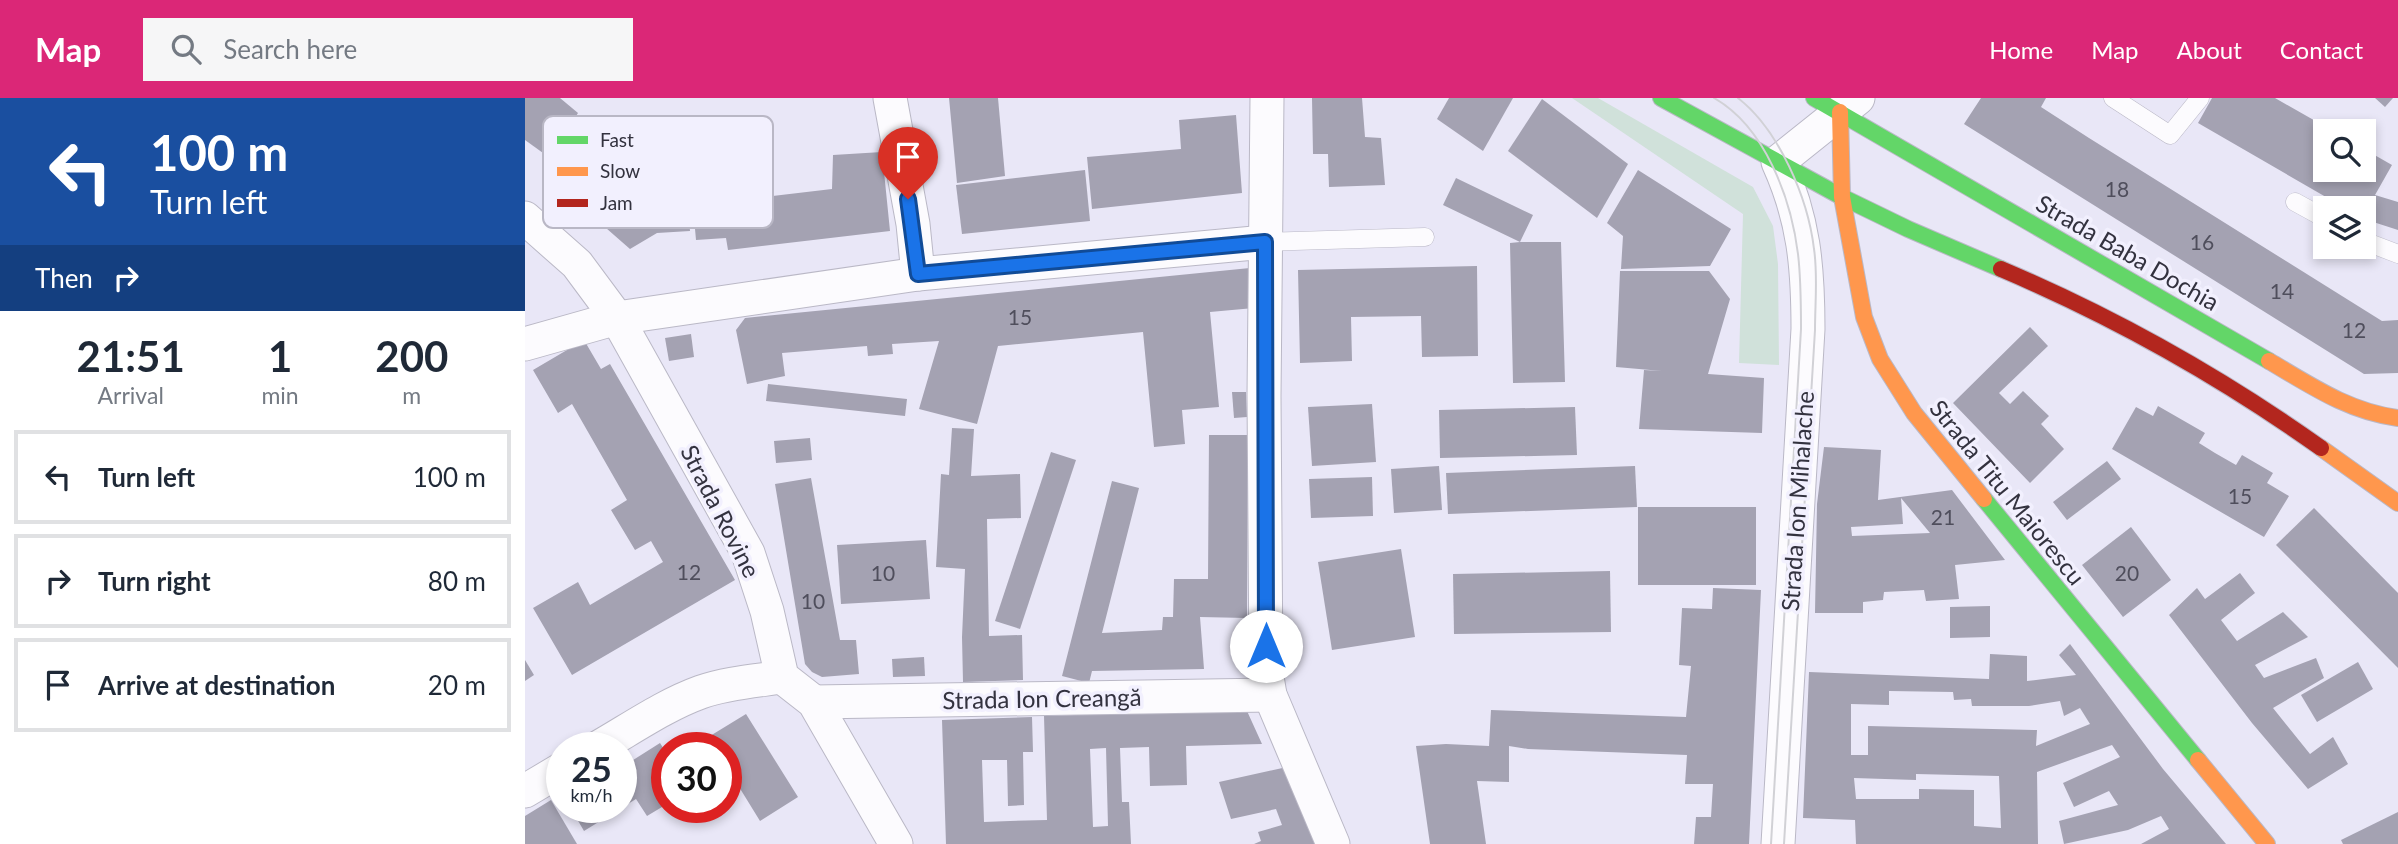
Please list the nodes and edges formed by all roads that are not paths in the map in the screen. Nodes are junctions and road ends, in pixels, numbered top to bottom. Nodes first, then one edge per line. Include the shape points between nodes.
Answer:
1 (890, 98) edge
2 (1267, 98) edge
3 (1661, 98) edge
4 (2113, 98) edge
5 (2200, 98) edge
6 (1837, 103) edge
7 (1778, 162) junction
8 (1842, 197) junction
9 (2295, 202) dead end
10 (2313, 212) edge
11 (525, 218) edge
12 (1425, 236) dead end
13 (1265, 242) junction
14 (2376, 246) edge
15 (2398, 254) edge
16 (918, 274) junction
17 (618, 318) junction
18 (525, 344) edge
19 (2398, 418) edge
20 (2398, 503) edge
21 (782, 677) junction
22 (1270, 695) junction
23 (814, 702) junction
24 (625, 732) edge
25 (546, 779) edge
26 (525, 791) edge
27 (896, 844) edge
28 (1333, 844) edge
29 (1777, 844) edge
30 (2267, 844) edge

1 - 16 street
2 - 13 street
3 - 7 main road
4 - 5 lane via 2170,135
6 - 7 street
6 - 8 main road, Strada Titu Maiorescu
6 - 19 main road, Strada Baba Dochia via 2336,401 2373,415
7 - 8 main road
7 - 29 street, Strada Ion Mihalache via 1799,217 1808,278
8 - 20 main road via 2130,329 2269,411
8 - 30 main road, Strada Titu Maiorescu via 1864,317 1880,359 1913,413
9 - 10 lane
11 - 17 street, Strada Rovine via 577,264
12 - 13 lane
13 - 16 street
13 - 22 street via 1266,671
14 - 15 lane
16 - 17 street
17 - 18 street
17 - 21 street, Strada Rovine via 748,553
21 - 23 street
21 - 24 street via 700,692
22 - 23 street, Strada Ion Creangă
22 - 28 street
23 - 27 street
25 - 26 street

